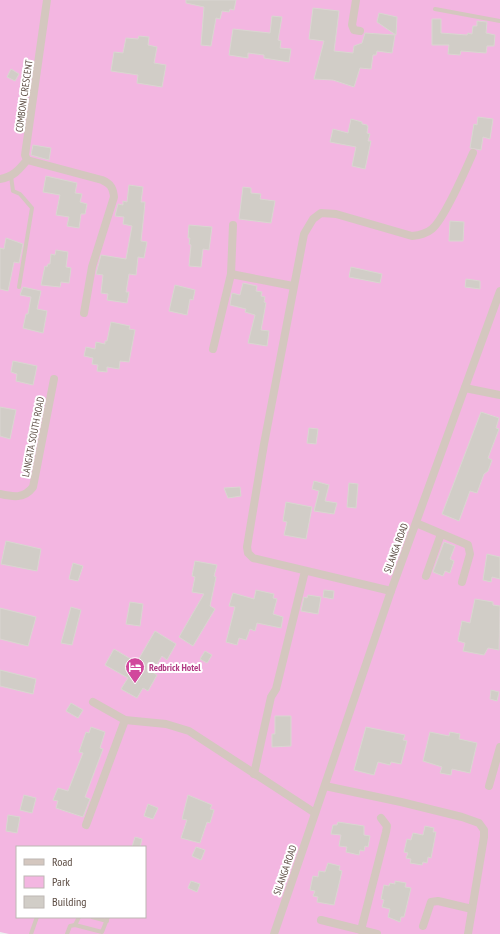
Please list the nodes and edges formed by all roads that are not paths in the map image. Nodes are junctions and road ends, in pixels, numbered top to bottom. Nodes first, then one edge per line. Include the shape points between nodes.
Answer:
1 (48, 0) edge
2 (356, 0) edge
3 (435, 9) dead end
4 (500, 21) edge
5 (360, 31) dead end
6 (474, 153) dead end
7 (27, 160) junction
8 (11, 176) junction
9 (0, 179) edge
10 (233, 225) dead end
11 (231, 274) junction
12 (293, 286) junction
13 (19, 287) dead end
14 (500, 291) edge
15 (84, 313) dead end
16 (213, 349) dead end
17 (54, 379) dead end
18 (465, 388) junction
19 (500, 395) edge
20 (0, 494) edge
21 (416, 523) junction
22 (441, 534) junction
23 (305, 571) junction
24 (426, 576) dead end
25 (462, 582) dead end
26 (391, 591) junction
27 (93, 702) dead end
28 (125, 720) junction
29 (500, 747) edge
30 (254, 774) junction
31 (325, 786) junction
32 (489, 786) dead end
33 (315, 813) junction
34 (381, 818) dead end
35 (86, 825) dead end
36 (472, 909) junction
37 (37, 918) edge
38 (78, 918) edge
39 (107, 919) edge
40 (321, 920) dead end
41 (75, 925) junction
42 (423, 926) dead end
43 (362, 930) junction
44 (31, 934) edge
45 (67, 934) edge
46 (274, 934) edge
47 (377, 934) edge
48 (468, 934) edge

1 - 7 street, COMBONI CRESCENT via 25,155
2 - 5 street via 352,25 354,30
3 - 4 lane
6 - 12 street via 433,228 422,235 412,236 336,214 321,213 313,219 304,234
7 - 8 street via 18,172
7 - 15 street via 102,180 108,183 113,191 114,197 92,267
8 - 9 street
8 - 13 lane via 13,191 20,194 32,208
10 - 11 street
11 - 12 street
11 - 16 street
12 - 23 street via 247,547 253,558
14 - 18 street, SILANGA ROAD
17 - 20 street, LANG'ATA SOUTH ROAD via 33,487 20,496
18 - 19 street
18 - 21 street, SILANGA ROAD
21 - 22 street
21 - 26 street, SILANGA ROAD
22 - 24 street
22 - 25 street via 470,548
23 - 26 street
23 - 30 street via 276,689 271,697
26 - 31 street, SILANGA ROAD
27 - 28 street
28 - 30 street via 166,724 188,731
28 - 35 street
29 - 32 street
30 - 33 street
31 - 33 street, SILANGA ROAD
31 - 36 street via 479,823 484,830 484,837
33 - 46 street, SILANGA ROAD
34 - 43 street via 387,826 386,832
36 - 42 street via 438,901 431,902
36 - 48 street
37 - 44 lane
38 - 41 lane
39 - 41 lane via 102,932
40 - 43 street
41 - 45 lane via 70,926
43 - 47 street

